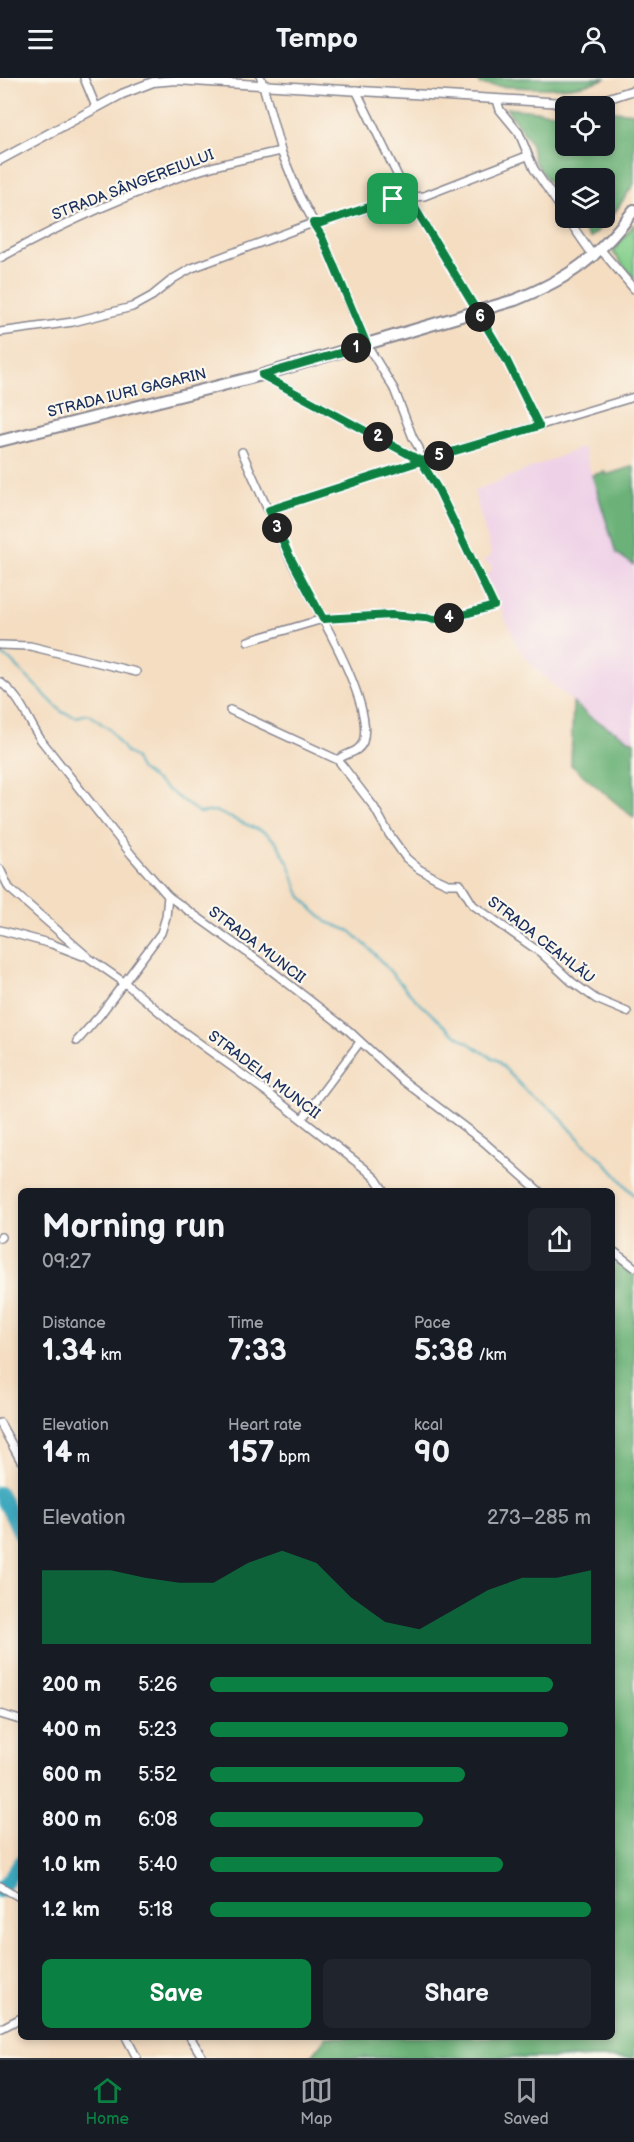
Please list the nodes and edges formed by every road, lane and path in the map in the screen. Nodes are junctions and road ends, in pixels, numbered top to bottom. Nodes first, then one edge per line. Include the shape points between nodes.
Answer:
1 (84, 78) edge
2 (164, 79) edge
3 (261, 81) edge
4 (356, 90) junction
5 (633, 92) edge
6 (497, 100) junction
7 (96, 107) junction
8 (281, 151) junction
9 (527, 156) junction
10 (0, 160) edge
11 (406, 193) junction
12 (555, 200) edge
13 (634, 210) edge
14 (313, 223) junction
15 (575, 228) edge
16 (597, 253) junction
17 (0, 258) edge
18 (634, 289) edge
19 (477, 311) junction
20 (0, 332) edge
21 (367, 345) junction
22 (262, 375) junction
23 (634, 397) edge
24 (539, 426) junction
25 (0, 441) edge
26 (242, 452) dead end
27 (421, 461) junction
28 (269, 510) junction
29 (323, 619) junction
30 (248, 641) dead end
31 (0, 645) edge
32 (136, 672) dead end
33 (0, 682) edge
34 (230, 710) dead end
35 (338, 760) junction
36 (0, 869) edge
37 (168, 896) junction
38 (0, 930) edge
39 (89, 958) junction
40 (124, 983) junction
41 (627, 1012) dead end
42 (77, 1041) dead end
43 (360, 1042) junction
44 (302, 1119) junction
45 (382, 1188) edge
46 (535, 1188) edge
47 (615, 1252) edge
48 (634, 1267) edge
49 (0, 1423) edge
50 (18, 1454) edge
51 (0, 1714) edge
52 (18, 1719) edge
53 (0, 1886) edge
54 (18, 1896) edge
55 (18, 2020) edge
56 (0, 2029) edge
57 (128, 2040) edge
58 (192, 2040) edge
59 (137, 2058) edge
60 (203, 2058) edge

1 - 7 street
2 - 3 street
2 - 7 street
3 - 4 street
3 - 8 street
4 - 6 street
4 - 11 street
5 - 6 street via 580,104
6 - 9 street via 500,110 519,133
7 - 10 street
8 - 14 street
8 - 17 street, STRADA SÂNGEREIULUI via 186,175 59,226
9 - 11 street via 424,196
9 - 12 street
11 - 14 street via 379,205
11 - 19 street
13 - 16 main road, STRADA IURI GAGARIN
14 - 20 street via 192,268 132,307 73,322
14 - 21 street
15 - 16 street
16 - 18 street
16 - 19 main road, STRADA IURI GAGARIN via 542,289
19 - 21 main road, STRADA IURI GAGARIN
19 - 24 street
21 - 22 main road, STRADA IURI GAGARIN
21 - 27 street via 394,389
22 - 25 main road, STRADA IURI GAGARIN
22 - 27 street
23 - 24 street
24 - 27 street
26 - 28 street
27 - 28 street
27 - 29 street via 494,606 436,619 391,615
28 - 29 street
29 - 30 street
29 - 35 street via 352,681 363,722 360,748
31 - 32 street via 30,646
33 - 37 street, STRADA MUNCII via 18,698 41,740
34 - 35 street, STRADA CEAHLĂU
35 - 41 street, STRADA CEAHLĂU via 411,862 448,884 460,884 474,905 541,953 572,982 596,999
36 - 39 street, STRADELA MUNCII via 15,894
37 - 40 street via 161,933
37 - 43 street, STRADA MUNCII via 263,964
38 - 39 street
39 - 40 street, STRADELA MUNCII
40 - 42 street
40 - 44 street, STRADELA MUNCII
43 - 44 street
43 - 46 street, STRADA MUNCII
44 - 45 street, STRADELA MUNCII via 364,1168
47 - 48 street
49 - 50 street
51 - 52 street
53 - 54 street
55 - 56 street
57 - 59 street
58 - 60 street

